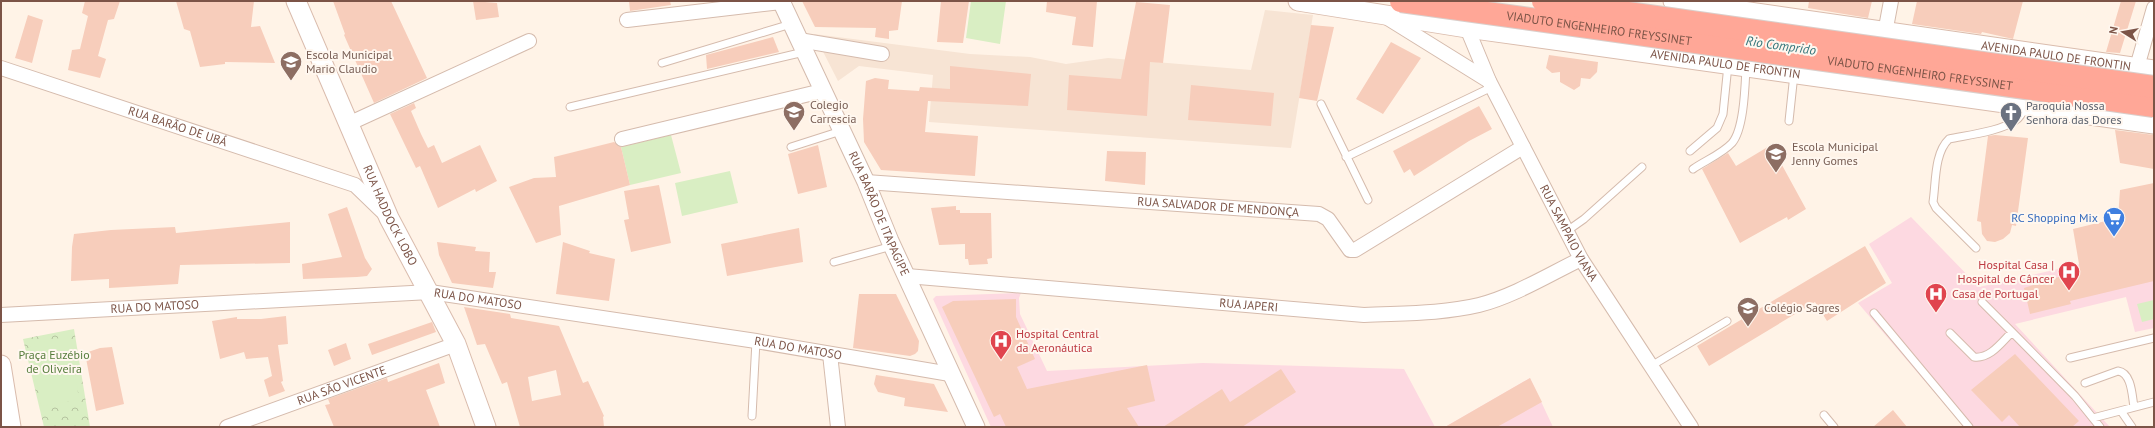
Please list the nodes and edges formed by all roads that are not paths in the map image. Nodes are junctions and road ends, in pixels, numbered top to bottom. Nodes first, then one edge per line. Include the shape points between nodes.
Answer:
1 (296, 1) edge
2 (781, 1) edge
3 (1298, 1) edge
4 (1402, 1) edge
5 (1470, 1) edge
6 (1543, 1) edge
7 (1673, 1) edge
8 (1891, 1) edge
9 (1334, 4) edge
10 (2154, 8) edge
11 (1380, 14) junction
12 (1777, 15) junction
13 (626, 20) dead end
14 (792, 24) junction
15 (1467, 28) junction
16 (1885, 33) junction
17 (529, 41) dead end
18 (801, 46) junction
19 (882, 54) dead end
20 (662, 63) dead end
21 (1737, 66) junction
22 (1, 68) edge
23 (2146, 69) edge
24 (1768, 70) junction
25 (1794, 74) junction
26 (1491, 84) junction
27 (2154, 87) edge
28 (822, 91) junction
29 (1321, 104) dead end
30 (2154, 106) edge
31 (570, 107) dead end
32 (2025, 107) junction
33 (1789, 121) dead end
34 (348, 124) junction
35 (2154, 124) edge
36 (841, 131) junction
37 (622, 140) dead end
38 (791, 147) dead end
39 (1524, 147) junction
40 (1690, 152) dead end
41 (1346, 157) junction
42 (365, 165) junction
43 (1642, 167) dead end
44 (1693, 169) dead end
45 (866, 182) junction
46 (355, 185) junction
47 (1368, 200) dead end
48 (389, 218) junction
49 (1567, 231) junction
50 (892, 246) junction
51 (1976, 248) dead end
52 (1581, 259) junction
53 (834, 262) dead end
54 (907, 276) junction
55 (430, 292) junction
56 (1982, 302) dead end
57 (1874, 314) dead end
58 (1, 315) edge
59 (1727, 321) dead end
60 (2012, 332) junction
61 (1950, 333) dead end
62 (2154, 338) edge
63 (756, 341) junction
64 (456, 344) junction
65 (830, 354) junction
66 (2070, 358) dead end
67 (1, 365) edge
68 (1651, 366) junction
69 (950, 374) junction
70 (2085, 383) dead end
71 (2154, 402) edge
72 (2134, 407) junction
73 (2121, 411) junction
74 (1824, 415) dead end
75 (752, 416) dead end
76 (2093, 418) junction
77 (11, 427) edge
78 (227, 427) edge
79 (486, 427) edge
80 (838, 427) edge
81 (976, 427) edge
82 (1691, 427) edge
83 (1834, 427) edge
84 (1969, 427) edge
85 (2100, 427) edge
86 (2132, 427) edge

1 - 34 main road, RUA HADDOCK LOBO
2 - 13 street
2 - 14 street, RUA BARÃO DE ITAPAGIPE
3 - 9 main road, AVENIDA PAULO DE FRONTIN
4 - 30 highway, VIADUTO ENGENHEIRO FREYSSINET, bridge
5 - 15 main road
6 - 27 highway, VIADUTO ENGENHEIRO FREYSSINET, bridge
7 - 12 main road, AVENIDA PAULO DE FRONTIN
8 - 16 street
9 - 11 main road, AVENIDA PAULO DE FRONTIN
10 - 23 street
11 - 15 main road, AVENIDA PAULO DE FRONTIN
11 - 26 street
12 - 16 main road, AVENIDA PAULO DE FRONTIN
12 - 24 main road, bridge
14 - 18 street, RUA BARÃO DE ITAPAGIPE
14 - 20 lane
15 - 21 main road, AVENIDA PAULO DE FRONTIN
15 - 26 street, RUA SAMPAIO VIANA
16 - 23 main road, AVENIDA PAULO DE FRONTIN
17 - 34 street
18 - 19 street
18 - 28 street, RUA BARÃO DE ITAPAGIPE
18 - 31 lane
21 - 24 main road, AVENIDA PAULO DE FRONTIN
21 - 40 lane via 1717,128
21 - 44 lane via 1740,124 1736,136 1731,144
22 - 46 street, RUA BARÃO DE UBÁ
24 - 25 main road, AVENIDA PAULO DE FRONTIN
25 - 32 main road, AVENIDA PAULO DE FRONTIN
25 - 33 lane
26 - 39 street, RUA SAMPAIO VIANA
26 - 41 lane
28 - 36 street, RUA BARÃO DE ITAPAGIPE
28 - 37 street
29 - 41 lane
32 - 35 main road, AVENIDA PAULO DE FRONTIN
32 - 51 lane via 2016,120 2000,127 1949,139 1940,153 1933,202
34 - 42 main road, RUA HADDOCK LOBO
36 - 38 lane
36 - 45 street, RUA BARÃO DE ITAPAGIPE
39 - 45 street, RUA SALVADOR DE MENDONÇA via 1362,246 1350,250 1328,219 1319,214
39 - 49 street, RUA SAMPAIO VIANA
41 - 47 lane
42 - 46 street
42 - 48 main road, RUA HADDOCK LOBO
43 - 49 lane via 1584,220
45 - 50 street, RUA BARÃO DE ITAPAGIPE
46 - 48 street, RUA BARÃO DE UBÁ
48 - 55 main road, RUA HADDOCK LOBO
49 - 52 street, RUA SAMPAIO VIANA
50 - 53 lane
50 - 54 street, RUA BARÃO DE ITAPAGIPE
52 - 54 street, RUA JAPERI via 1503,297 1479,305 1430,312 1364,315
52 - 68 street, RUA SAMPAIO VIANA
54 - 69 street, RUA BARÃO DE ITAPAGIPE
55 - 58 street, RUA DO MATOSO
55 - 63 street, RUA DO MATOSO
55 - 64 main road, RUA HADDOCK LOBO
56 - 60 lane
57 - 84 lane
59 - 68 lane
60 - 61 lane via 1982,358 1974,357
60 - 76 lane
62 - 66 lane
63 - 65 street, RUA DO MATOSO
63 - 75 lane
64 - 78 street, RUA SÃO VICENTE
64 - 79 main road, RUA HADDOCK LOBO
65 - 69 street, RUA DO MATOSO
65 - 80 street
67 - 77 main road
68 - 82 street, RUA SAMPAIO VIANA
69 - 81 street, RUA BARÃO DE ITAPAGIPE
70 - 72 lane via 2118,371 2123,372 2128,377
71 - 72 lane
72 - 73 lane
73 - 76 lane
73 - 86 lane
74 - 83 lane
76 - 85 lane

